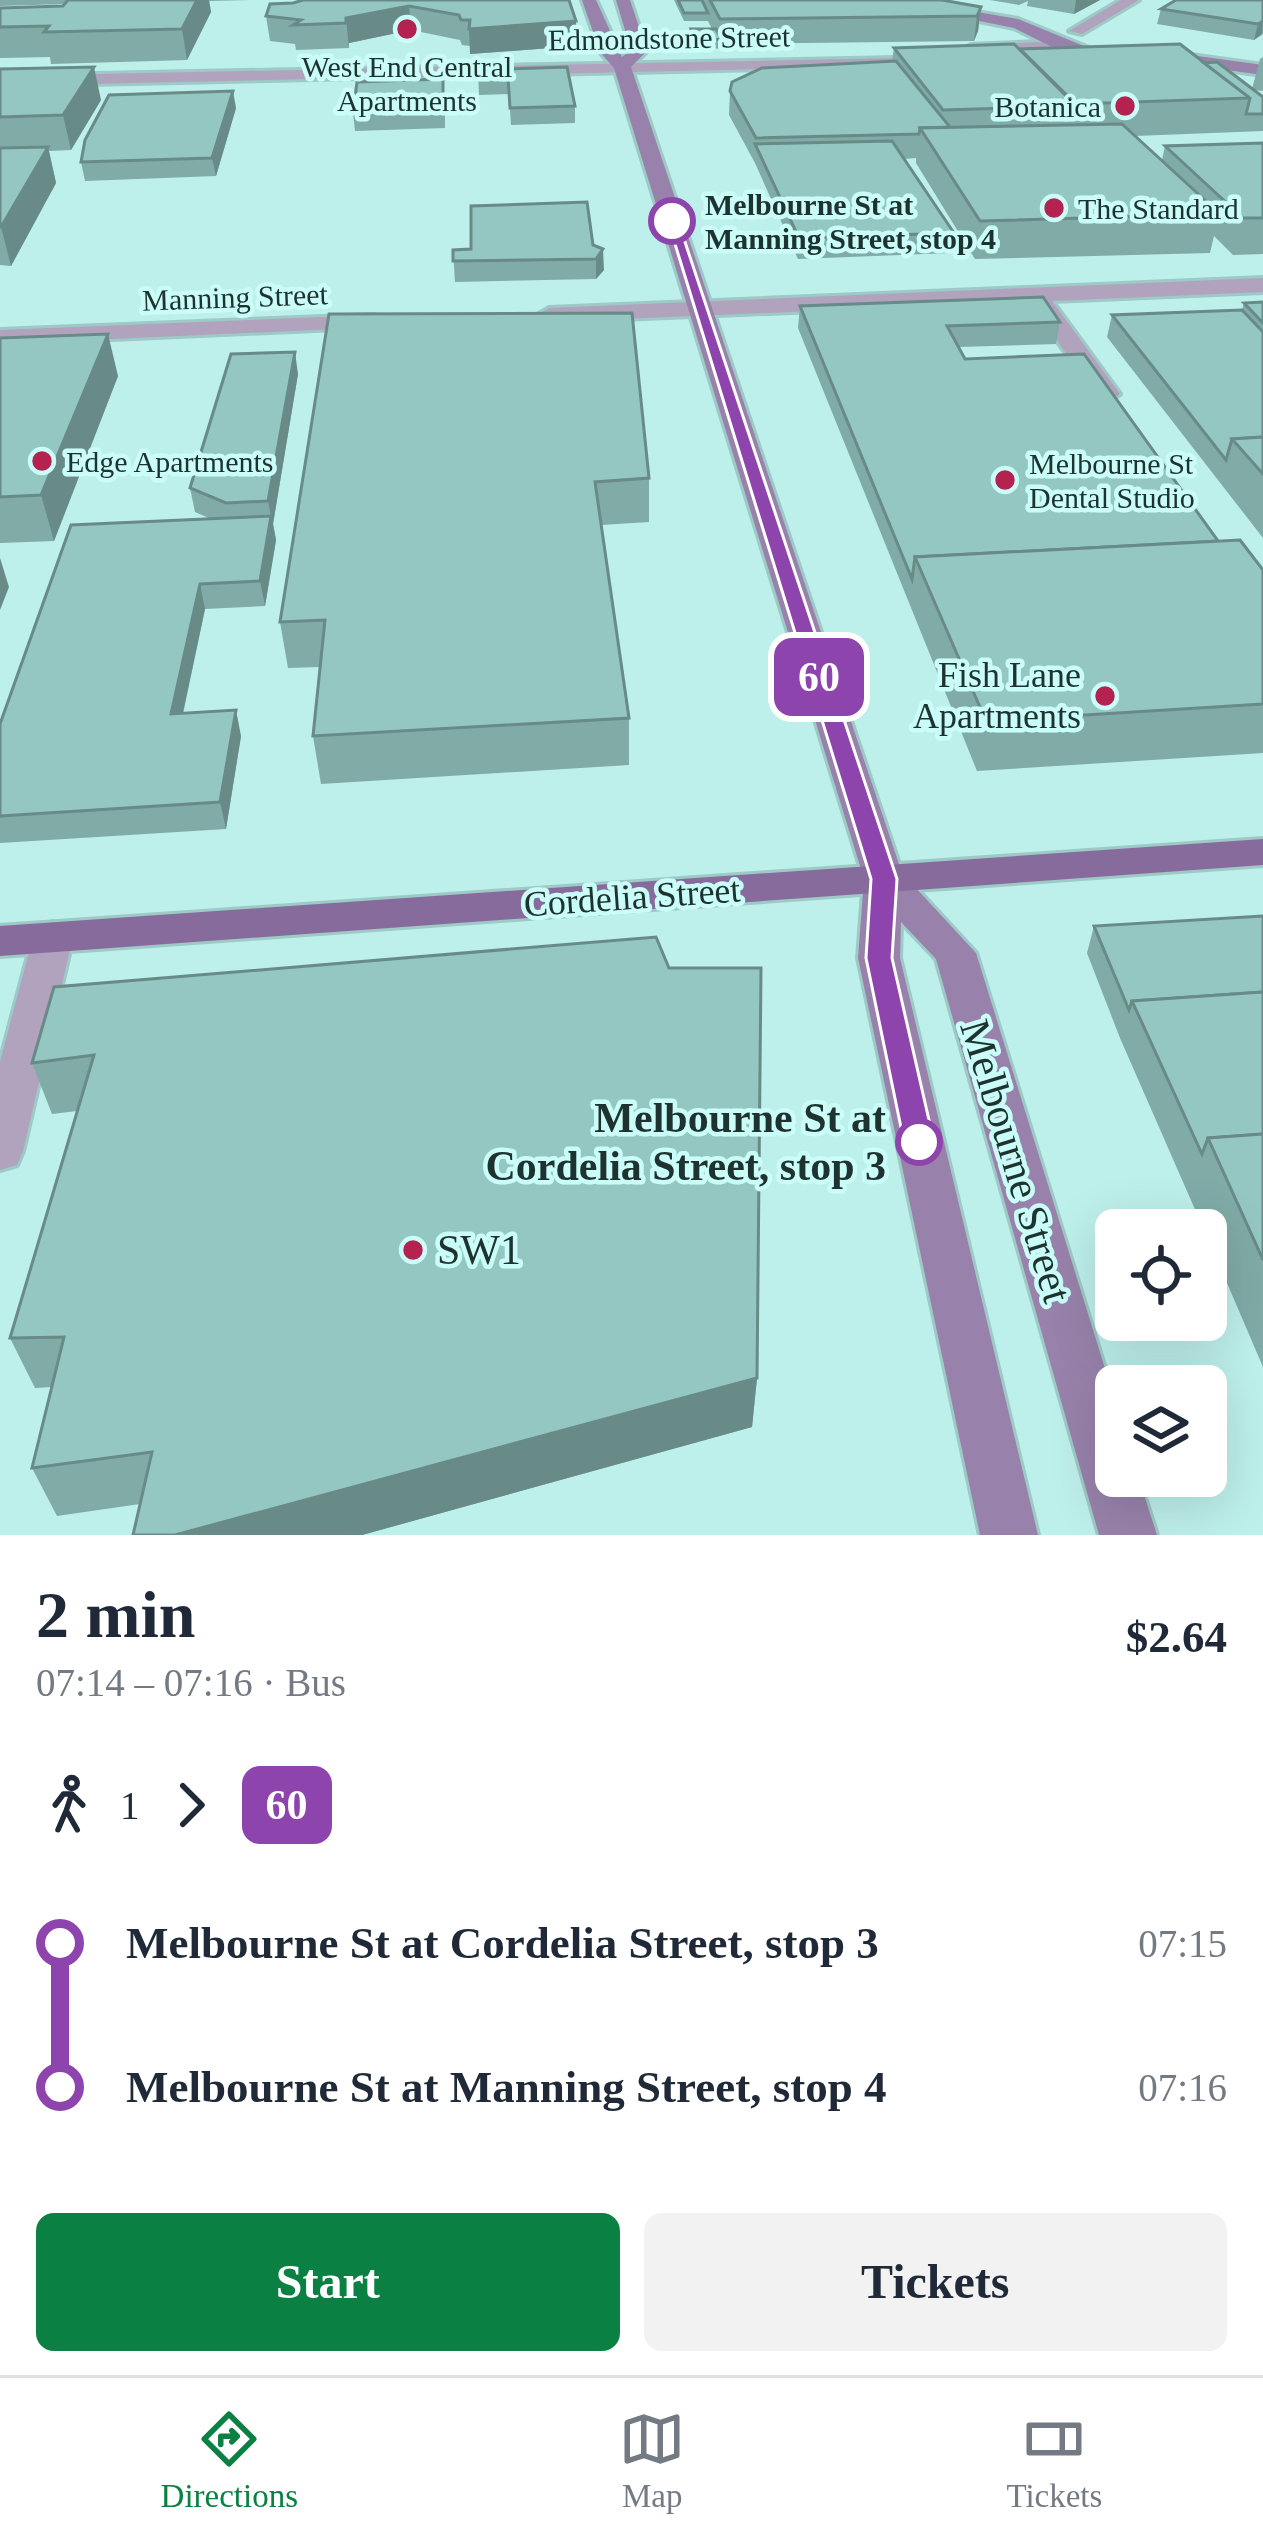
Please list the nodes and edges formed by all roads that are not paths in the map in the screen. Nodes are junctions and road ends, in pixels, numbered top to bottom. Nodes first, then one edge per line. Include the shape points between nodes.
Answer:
1 (589, 0) edge
2 (623, 0) edge
3 (883, 0) edge
4 (1132, 0) edge
5 (1003, 20) junction
6 (1077, 31) junction
7 (1062, 46) junction
8 (1101, 51) junction
9 (1263, 60) edge
10 (836, 61) junction
11 (622, 66) junction
12 (1263, 70) edge
13 (0, 81) edge
14 (1263, 285) edge
15 (1036, 294) junction
16 (700, 308) junction
17 (528, 316) edge
18 (408, 320) edge
19 (0, 337) edge
20 (1130, 426) edge
21 (1263, 852) edge
22 (884, 879) junction
23 (53, 938) junction
24 (0, 941) edge
25 (0, 1151) edge
26 (1009, 1535) edge
27 (1128, 1535) edge

1 - 11 main road, Melbourne Street via 608,52
2 - 11 main road, Melbourne Street via 640,51
3 - 5 main road
4 - 6 street
5 - 6 main road
5 - 7 main road
6 - 8 main road
7 - 8 main road
7 - 10 street, Edmondstone Street
8 - 9 main road via 1178,49
8 - 10 street, Edmondstone Street
8 - 12 main road
10 - 11 street, Edmondstone Street
11 - 13 street, Edmondstone Street
11 - 16 main road, Melbourne Street
14 - 15 street
15 - 16 street
15 - 20 street
16 - 17 street
16 - 22 main road, Melbourne Street
18 - 19 street, Manning Street
21 - 22 main road, Cordelia Street
22 - 23 main road, Cordelia Street
22 - 26 main road, Melbourne Street via 879,958
22 - 27 main road, Melbourne Street via 955,953
23 - 24 main road, Cordelia Street
23 - 25 street

